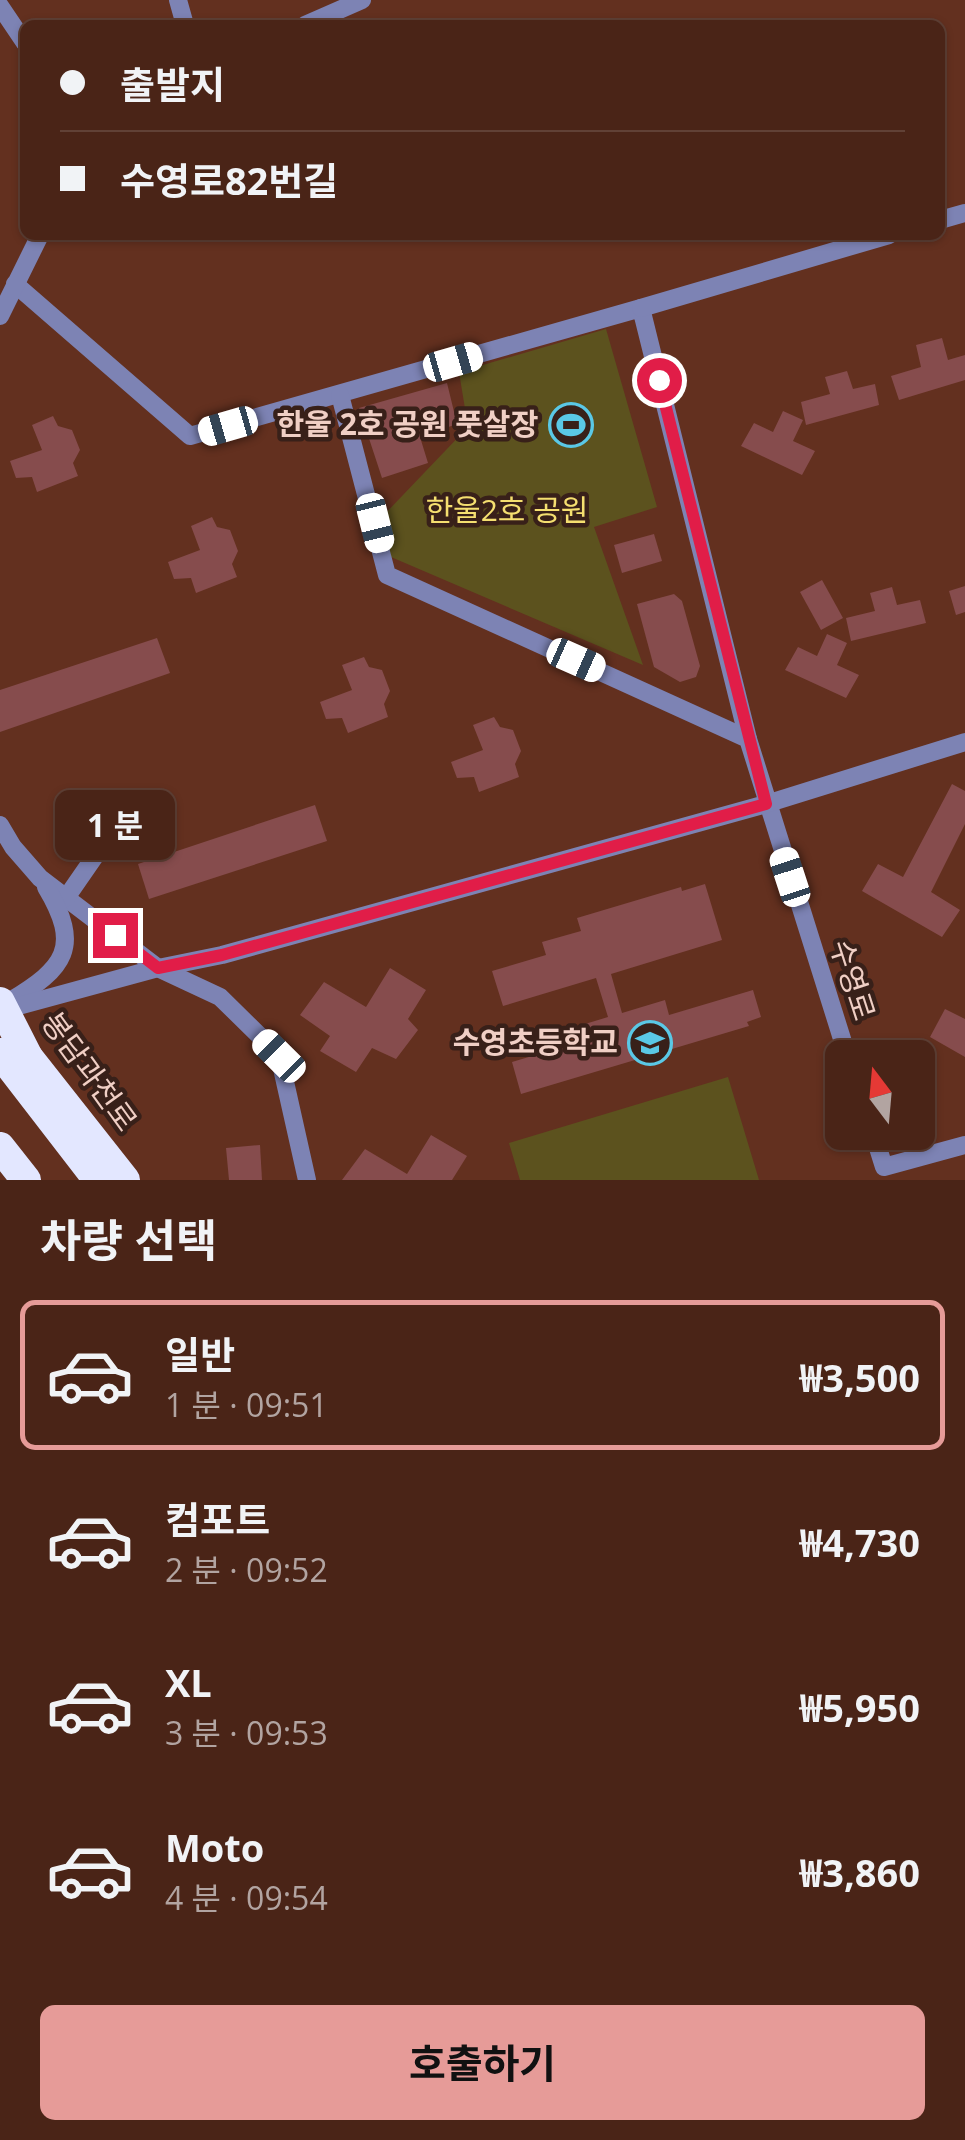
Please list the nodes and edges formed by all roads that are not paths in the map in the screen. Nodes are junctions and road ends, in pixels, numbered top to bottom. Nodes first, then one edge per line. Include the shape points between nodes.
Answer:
1 (362, 0) edge
2 (0, 6) edge
3 (316, 20) edge
4 (20, 36) edge
5 (37, 240) edge
6 (872, 240) edge
7 (15, 284) junction
8 (641, 308) junction
9 (0, 316) edge
10 (340, 395) junction
11 (748, 738) junction
12 (965, 742) edge
13 (766, 804) junction
14 (120, 820) dead end
15 (0, 825) edge
16 (40, 878) junction
17 (66, 898) junction
18 (158, 968) junction
19 (0, 1007) edge
20 (842, 1040) edge
21 (11, 1057) edge
22 (965, 1145) edge
23 (0, 1147) edge
24 (879, 1150) edge
25 (26, 1180) edge
26 (98, 1180) edge
27 (125, 1180) edge
28 (307, 1180) edge

1 - 3 street
2 - 4 street
5 - 7 street
6 - 8 street
7 - 9 street
7 - 10 street via 190,436
8 - 10 street
8 - 11 street, 수영로
10 - 11 street via 387,575
11 - 13 street, 수영로
12 - 13 street
13 - 18 street
13 - 20 street, 수영로
14 - 17 street
15 - 16 street
16 - 17 street
16 - 19 street via 64,927 62,959 50,975
17 - 18 street
18 - 19 street
18 - 28 street via 220,998 279,1056
19 - 21 highway, 봉담과천로, bridge
21 - 26 highway
21 - 27 highway, 봉담과천로
22 - 24 street via 884,1167
23 - 25 highway

